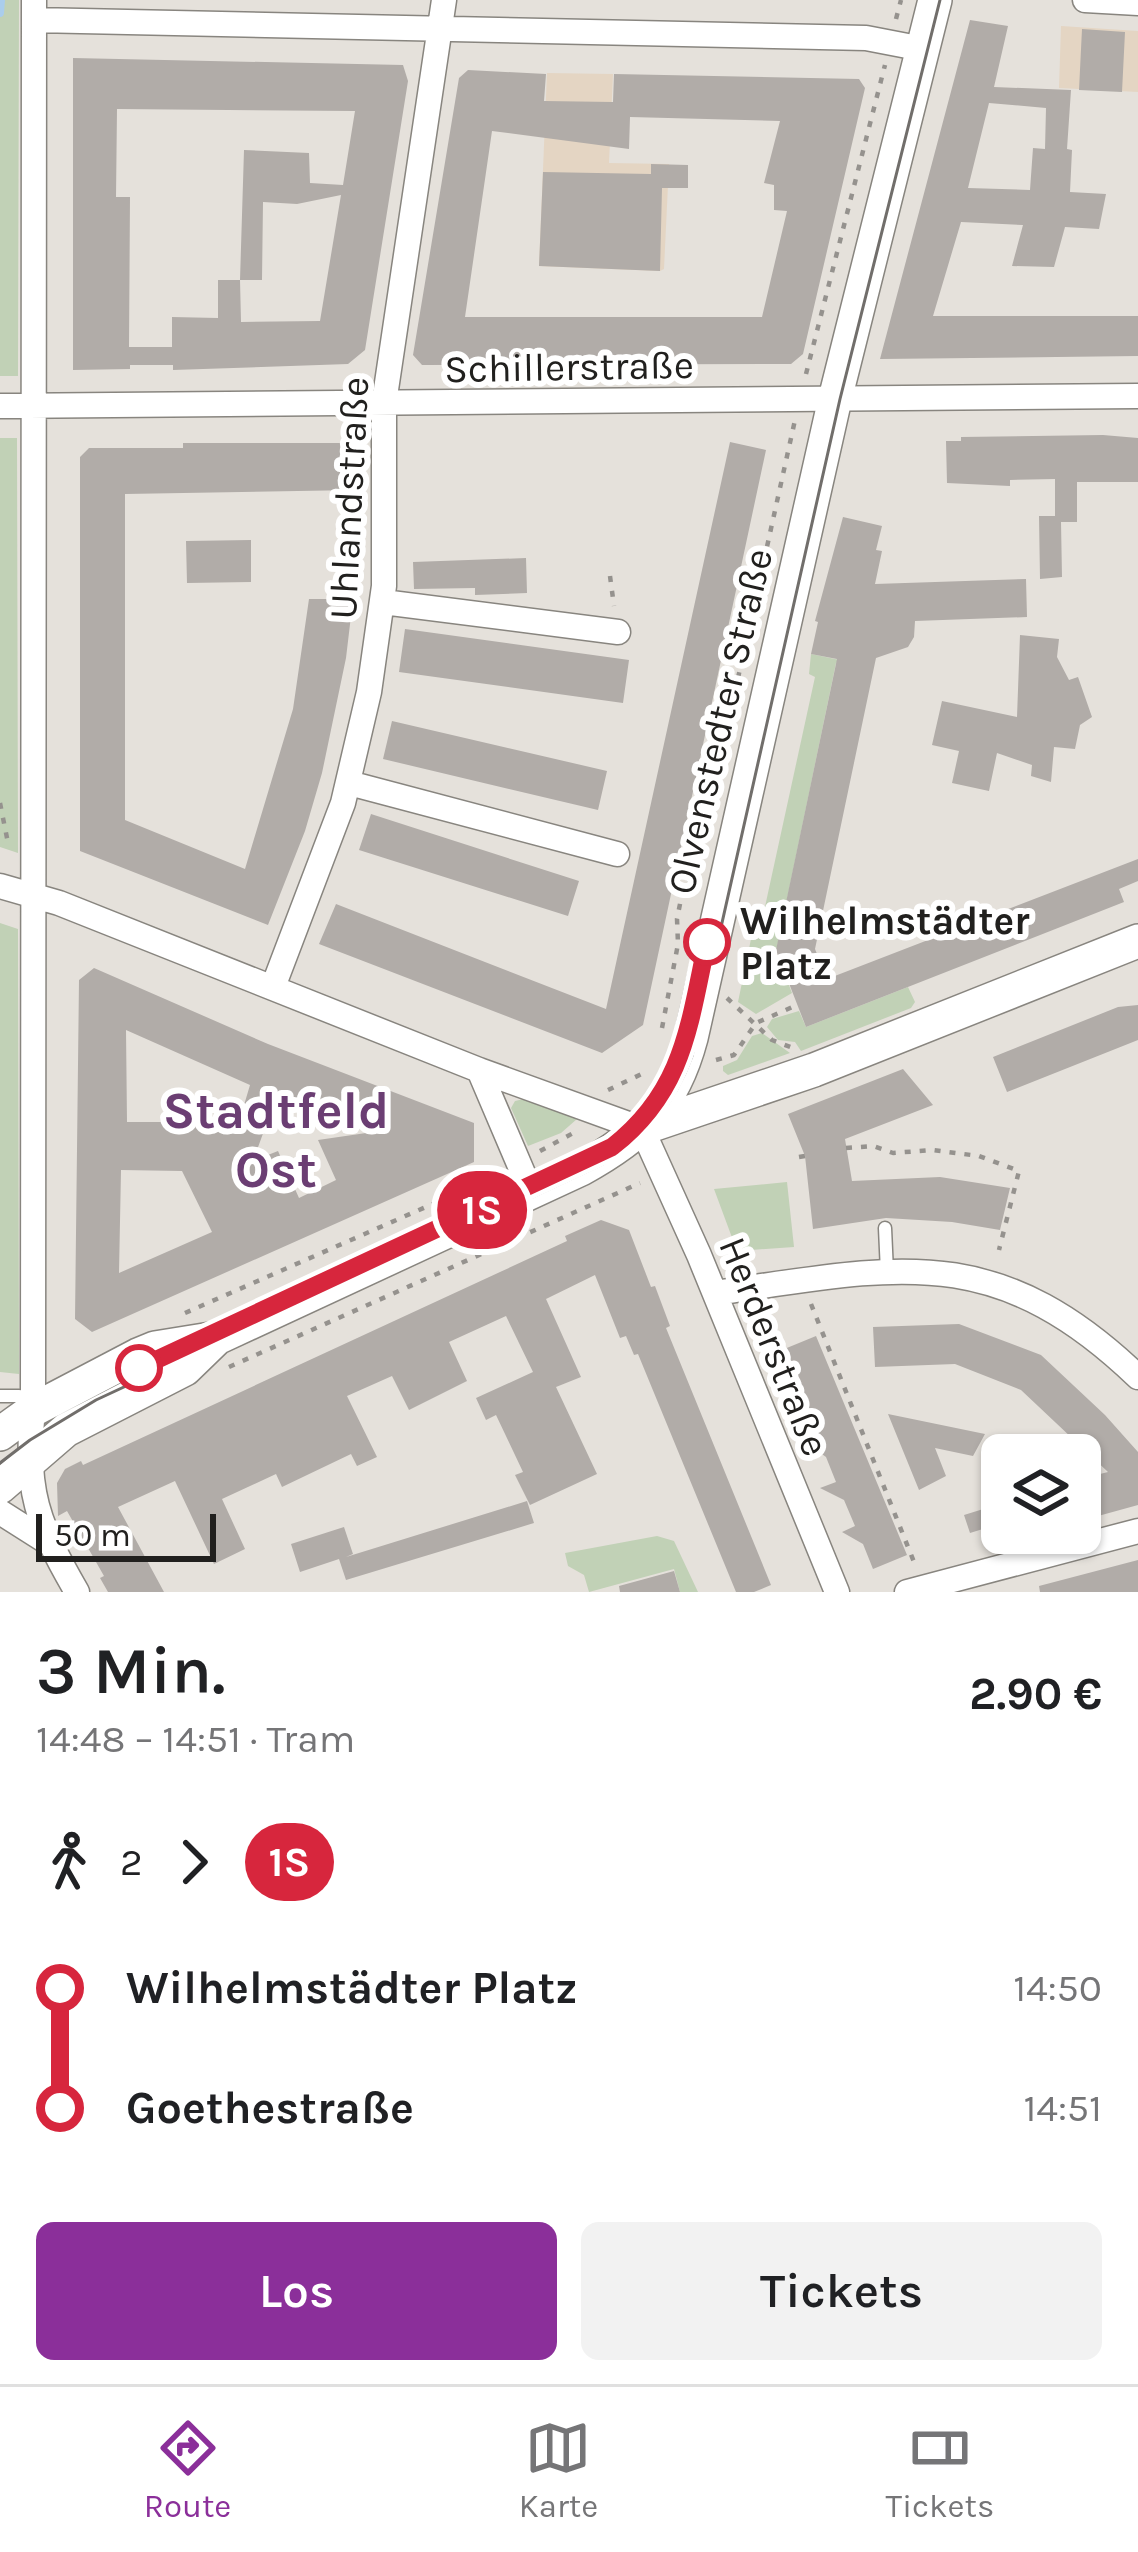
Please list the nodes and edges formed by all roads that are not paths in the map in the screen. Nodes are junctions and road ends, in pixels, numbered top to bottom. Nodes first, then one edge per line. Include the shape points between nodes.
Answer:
1 (444, 0) edge
2 (935, 0) edge
3 (1085, 0) edge
4 (1138, 3) edge
5 (34, 10) edge
6 (439, 28) junction
7 (923, 49) junction
8 (1138, 396) edge
9 (836, 399) junction
10 (384, 403) junction
11 (0, 406) edge
12 (35, 406) junction
13 (383, 602) junction
14 (618, 632) road end
15 (349, 783) junction
16 (617, 854) dead end
17 (0, 886) edge
18 (34, 896) junction
19 (1138, 941) edge
20 (273, 987) junction
21 (479, 1070) junction
22 (641, 1129) junction
23 (531, 1192) junction
24 (884, 1228) dead end
25 (887, 1272) junction
26 (715, 1293) junction
27 (224, 1352) junction
28 (1138, 1376) edge
29 (0, 1396) edge
30 (33, 1410) junction
31 (0, 1434) edge
32 (28, 1460) junction
33 (0, 1487) edge
34 (0, 1512) edge
35 (1138, 1531) edge
36 (49, 1543) junction
37 (916, 1590) edge
38 (77, 1592) edge
39 (836, 1592) edge

1 - 6 street, Uhlandstraße
2 - 7 street, Olvenstedter Straße
3 - 4 street
5 - 6 street
5 - 12 street
6 - 7 street via 866,38
6 - 10 street, Uhlandstraße
7 - 9 street, Olvenstedter Straße
8 - 9 street, Schillerstraße
9 - 10 street, Schillerstraße
9 - 22 street, Olvenstedter Straße via 687,1052 670,1093
10 - 12 street, Schillerstraße
10 - 13 street, Uhlandstraße
11 - 12 street, Schillerstraße
12 - 18 street
13 - 14 street
13 - 15 street, Uhlandstraße
15 - 16 street
15 - 20 street, Uhlandstraße
17 - 18 street
18 - 20 street
18 - 30 street
19 - 22 street via 814,1070
20 - 21 street
21 - 22 street
21 - 23 street
22 - 23 street, Olvenstedter Straße
22 - 26 street, Herderstraße
23 - 27 street, Olvenstedter Straße
24 - 25 lane
25 - 26 street
25 - 28 street via 956,1275 1030,1296
26 - 39 street, Herderstraße
27 - 30 street, Olvenstedter Straße via 155,1348
27 - 32 street, Olvenstedter Straße via 85,1419
29 - 30 lane via 19,1396
30 - 31 street, Olvenstedter Straße
30 - 32 street
32 - 33 street, Olvenstedter Straße
32 - 36 street
34 - 36 street
35 - 37 street
36 - 38 street

